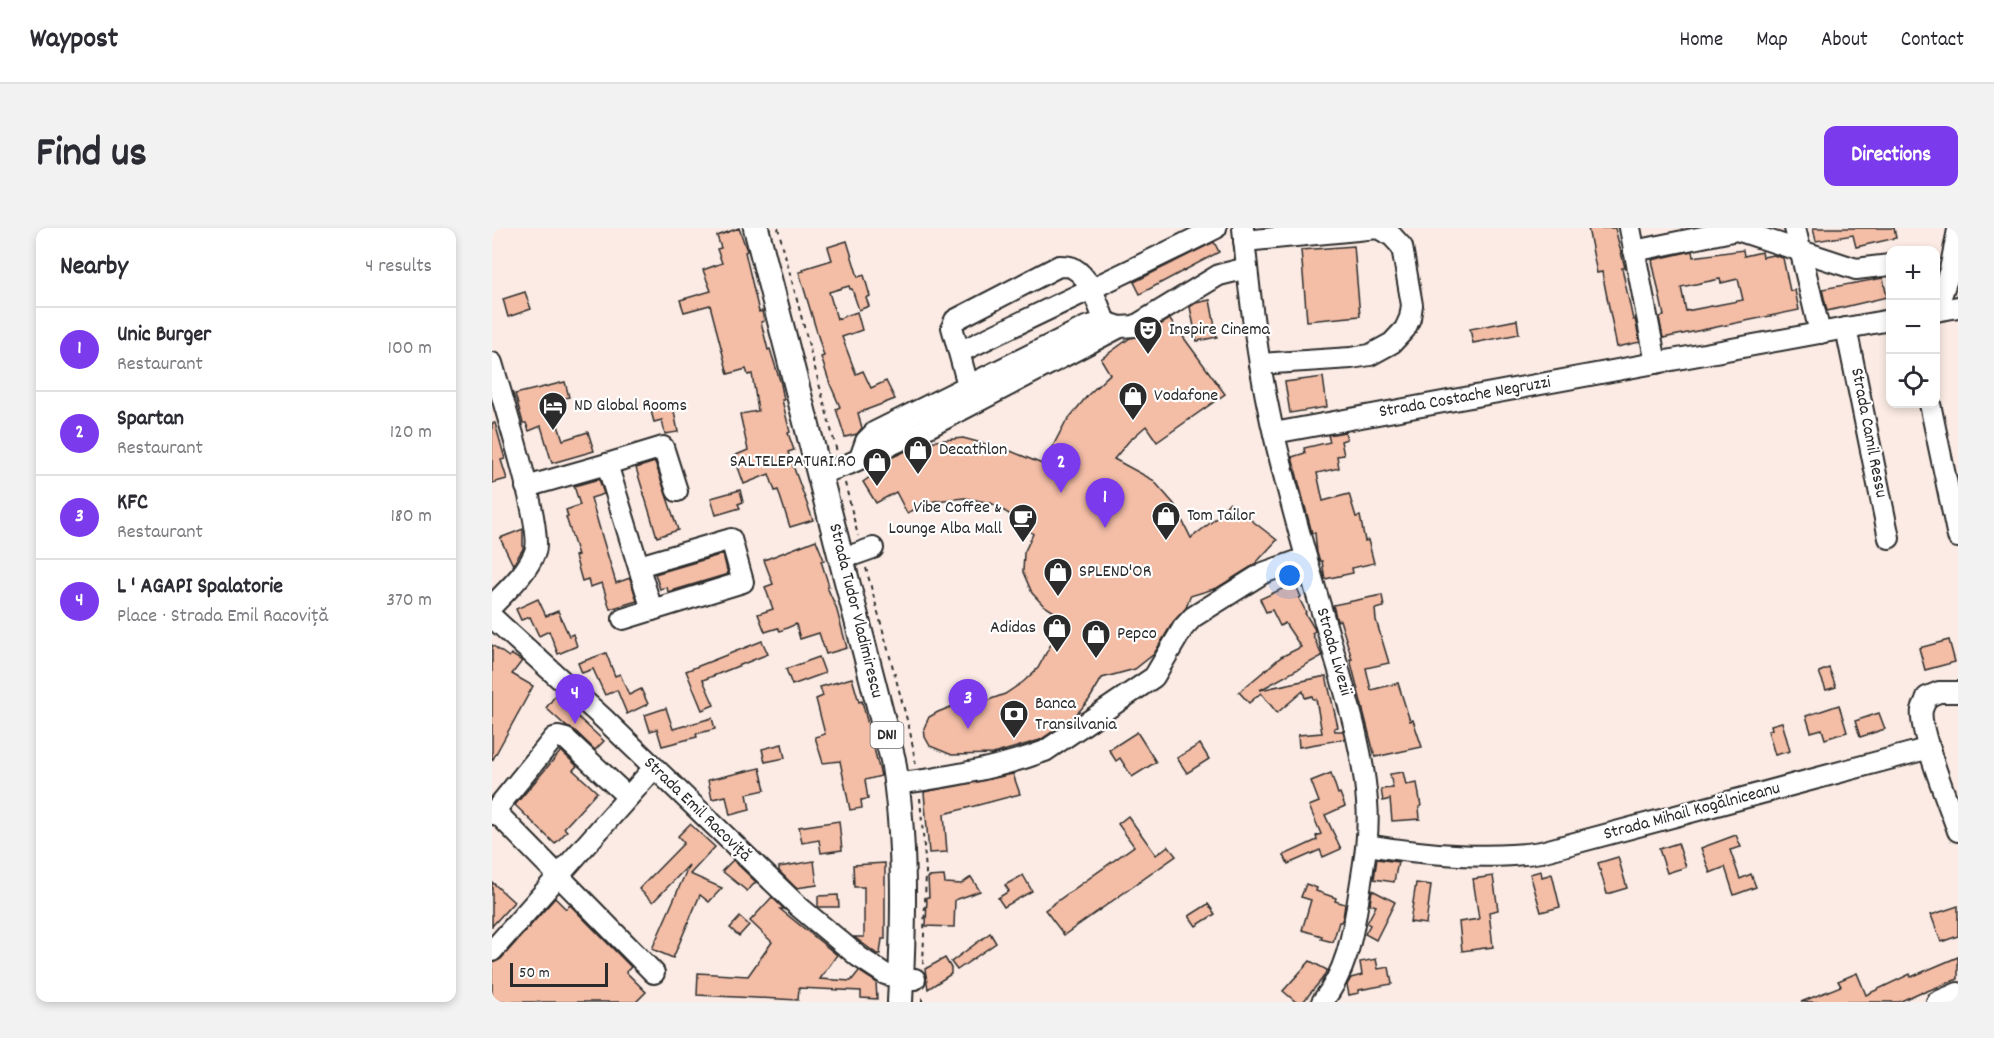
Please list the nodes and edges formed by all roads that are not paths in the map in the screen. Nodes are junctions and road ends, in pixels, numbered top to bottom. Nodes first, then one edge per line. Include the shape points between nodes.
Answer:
1 (756, 228) edge
2 (771, 228) edge
3 (1216, 228) edge
4 (1629, 228) edge
5 (1795, 228) edge
6 (1737, 229) edge
7 (1958, 230) edge
8 (1243, 234) edge
9 (1634, 251) junction
10 (1801, 252) junction
11 (1886, 265) edge
12 (1247, 268) junction
13 (1954, 271) edge
14 (1091, 288) junction
15 (1940, 302) edge
16 (1958, 307) edge
17 (1940, 310) edge
18 (1886, 321) edge
19 (1112, 324) junction
20 (1846, 328) junction
21 (1820, 333) junction
22 (960, 352) junction
23 (492, 363) edge
24 (1656, 363) junction
25 (1260, 364) junction
26 (968, 385) junction
27 (1931, 408) edge
28 (499, 418) edge
29 (1274, 433) junction
30 (861, 458) junction
31 (607, 464) junction
32 (827, 472) junction
33 (526, 487) junction
34 (677, 491) dead end
35 (1958, 537) edge
36 (1889, 538) dead end
37 (1306, 558) junction
38 (639, 566) junction
39 (492, 606) edge
40 (652, 610) junction
41 (492, 617) edge
42 (623, 619) dead end
43 (1958, 692) edge
44 (1930, 748) junction
45 (654, 768) junction
46 (910, 782) junction
47 (628, 797) junction
48 (494, 812) edge
49 (1958, 831) edge
50 (1367, 845) junction
51 (559, 876) junction
52 (492, 951) edge
53 (654, 973) dead end
54 (908, 990) edge
55 (1958, 993) edge
56 (1322, 1002) edge
57 (1937, 1002) edge

1 - 32 main road, Strada Tudor Vladimirescu / DN1
2 - 32 main road, Strada Tudor Vladimirescu / DN1
3 - 14 street
4 - 9 street
5 - 10 street
6 - 9 street
6 - 10 street
7 - 13 street
8 - 12 street, Strada Livezii
8 - 25 street via 1378,228 1402,247 1412,305 1405,329 1392,343 1370,355
9 - 24 street
10 - 11 street via 1856,269
10 - 21 street
12 - 19 street via 1219,275 1135,326
12 - 25 street, Strada Livezii
13 - 15 street
14 - 19 street
14 - 22 street
14 - 22 street via 1072,267 1059,266 955,320 952,327
16 - 17 street
18 - 20 street, Strada Costache Negruzzi
19 - 26 street via 1086,327
19 - 30 street via 921,431
20 - 21 street, Strada Costache Negruzzi
20 - 36 street, Strada Camil Ressu
21 - 24 street, Strada Costache Negruzzi
22 - 26 street
23 - 28 street
24 - 29 street, Strada Costache Negruzzi
25 - 29 street, Strada Livezii
26 - 30 street via 874,432 866,441
27 - 35 street
28 - 33 street
29 - 37 street, Strada Livezii
30 - 32 street
31 - 33 street
31 - 34 street via 663,447
31 - 38 street
32 - 46 main road, Strada Tudor Vladimirescu / DN1 via 864,551
32 - 54 main road, Strada Tudor Vladimirescu / DN1 via 897,785
33 - 39 street via 535,520 537,550 527,568
37 - 46 street via 1263,573 1193,617 1154,677 1045,751
37 - 50 street, Strada Livezii via 1355,726 1368,804
38 - 40 street
38 - 40 street via 731,539 743,582
40 - 42 street
41 - 45 street, Strada Emil Racoviță
43 - 44 street via 1939,692 1928,697 1922,710
44 - 49 street
44 - 50 street, Strada Mihail Kogălniceanu via 1541,852 1513,856 1403,851
45 - 47 street
45 - 54 street, Strada Emil Racoviță via 798,906 859,957
46 - 54 main road, Strada Tudor Vladimirescu / DN1 via 916,874
47 - 48 street via 566,739 558,737
47 - 51 street
48 - 51 street
50 - 56 street, Strada Livezii via 1352,942 1341,973
51 - 52 street
51 - 53 street
55 - 57 street

